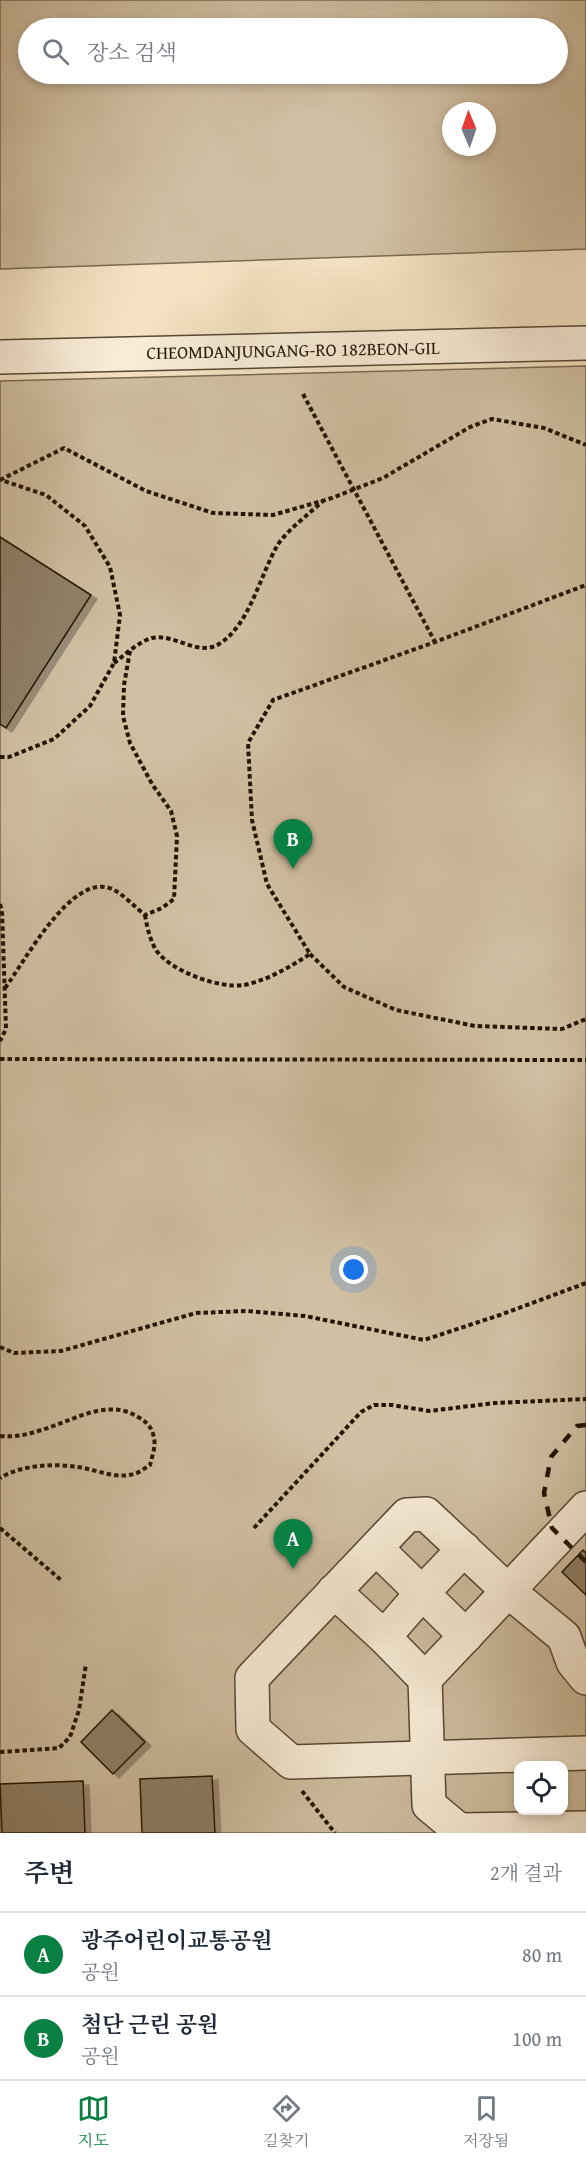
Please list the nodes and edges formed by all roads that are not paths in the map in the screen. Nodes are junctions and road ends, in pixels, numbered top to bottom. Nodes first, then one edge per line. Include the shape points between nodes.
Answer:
1 (586, 343) edge
2 (0, 357) edge
3 (586, 1508) edge
4 (375, 1548) junction
5 (464, 1549) junction
6 (507, 1590) junction
7 (334, 1592) junction
8 (422, 1593) junction
9 (466, 1636) junction
10 (384, 1637) junction
11 (586, 1678) edge
12 (425, 1679) junction
13 (586, 1753) edge
14 (428, 1758) junction
15 (586, 1828) edge

1 - 2 street, CHEOMDANJUNGANG-RO 182BEON-GIL
3 - 6 street
4 - 5 street via 406,1515 426,1514
4 - 7 street
4 - 8 street
5 - 6 street
5 - 8 street
6 - 9 street
6 - 11 street via 564,1637 573,1662
7 - 10 street
7 - 14 street via 252,1678 253,1729 291,1762
8 - 9 street
8 - 10 street
9 - 12 street
10 - 12 street
12 - 14 street
13 - 14 street
14 - 15 street via 429,1805 459,1830

